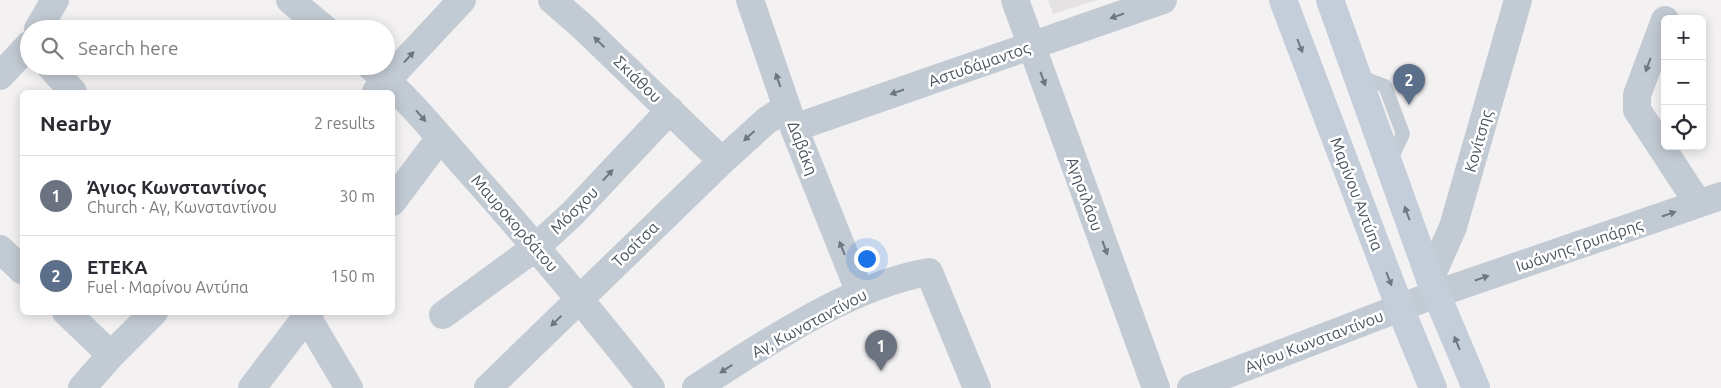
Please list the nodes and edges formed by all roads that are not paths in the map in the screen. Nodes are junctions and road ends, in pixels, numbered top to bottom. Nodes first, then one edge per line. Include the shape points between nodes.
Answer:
1 (55, 0) edge
2 (290, 0) edge
3 (462, 0) edge
4 (552, 0) edge
5 (750, 0) edge
6 (1015, 0) edge
7 (1163, 0) edge
8 (1283, 0) edge
9 (1330, 0) edge
10 (1518, 0) edge
11 (1672, 0) edge
12 (1666, 15) edge
13 (43, 20) edge
14 (314, 20) edge
15 (1661, 30) edge
16 (1031, 46) junction
17 (20, 55) edge
18 (395, 64) edge
19 (58, 75) edge
20 (0, 76) edge
21 (378, 80) edge
22 (71, 90) edge
23 (389, 90) edge
24 (395, 96) edge
25 (670, 110) junction
26 (791, 117) junction
27 (440, 138) junction
28 (722, 161) junction
29 (395, 198) edge
30 (1710, 200) edge
31 (536, 247) junction
32 (1433, 287) junction
33 (860, 293) junction
34 (580, 297) junction
35 (1400, 308) junction
36 (69, 315) edge
37 (151, 315) edge
38 (306, 315) edge
39 (308, 315) edge
40 (443, 315) dead end
41 (110, 355) junction
42 (82, 388) edge
43 (252, 388) edge
44 (348, 388) edge
45 (488, 388) edge
46 (650, 388) edge
47 (696, 388) edge
48 (977, 388) edge
49 (1156, 388) edge
50 (1191, 388) edge
51 (1433, 388) edge
52 (1476, 388) edge

1 - 13 street
2 - 14 street
18 -> 3 street
25 -> 4 street, Σκιάθου
26 -> 5 street, Δαβάκη
6 - 16 street, Αγησιλάου
7 -> 16 street, Αστυδάμαντος
8 -> 35 main road, Μαρίνου Αντύπα
32 -> 9 main road
10 - 32 street, Κονίτσης
11 - 12 street
15 -> 30 street via 1637,95 1637,110
16 -> 26 street, Αστυδάμαντος
16 -> 49 street, Αγησιλάου
17 - 20 street
19 - 22 street
21 -> 23 street, Μαυροκορδάτου
24 -> 27 street, Μαυροκορδάτου
25 - 28 street, Σκιάθου
31 -> 25 street, Μόσχου via 573,213
26 -> 28 street, Τοσίτσα via 766,122
33 -> 26 street, Δαβάκη
27 - 29 street
27 - 31 street, Μαυροκορδάτου
28 - 34 street, Τοσίτσα
32 -> 30 street, Ιωάννης Γρυπάρης
31 - 34 street, Μαυροκορδάτου
31 - 40 street, Μόσχου
32 - 35 street, Αγίου Κωνσταντίνου
52 -> 32 main road
33 -> 47 street, Αγ, Κωνσταντίνου
33 - 48 street, Αγ, Κωνσταντίνου via 929,272
34 -> 45 street, Τοσίτσα
34 - 46 street, Μαυροκορδάτου
35 - 50 street, Αγίου Κωνσταντίνου
35 - 51 main road, Μαρίνου Αντύπα
36 - 41 street
37 - 41 street
38 - 43 street
39 - 44 street
41 - 42 street

